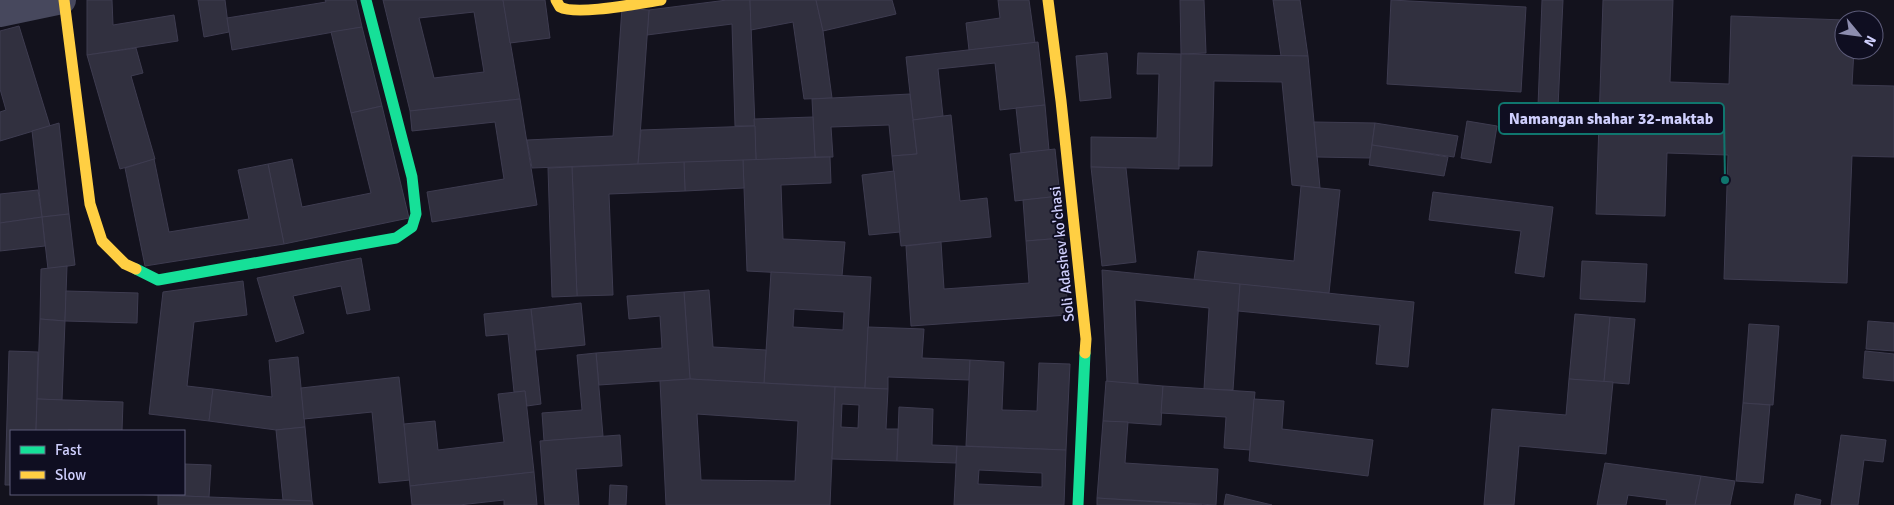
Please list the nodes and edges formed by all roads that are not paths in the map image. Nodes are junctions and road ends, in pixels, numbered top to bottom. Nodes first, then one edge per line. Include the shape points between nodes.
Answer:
1 (63, 0) edge
2 (366, 0) edge
3 (556, 0) edge
4 (661, 0) edge
5 (1048, 0) edge
6 (0, 13) edge
7 (1078, 505) edge

1 - 2 street via 90,204 102,241 125,264 158,280 396,238 412,227 416,214 412,177
1 - 6 street
3 - 4 street via 564,10
5 - 7 street, Soli Adashev ko'chasi via 1062,102 1086,339

